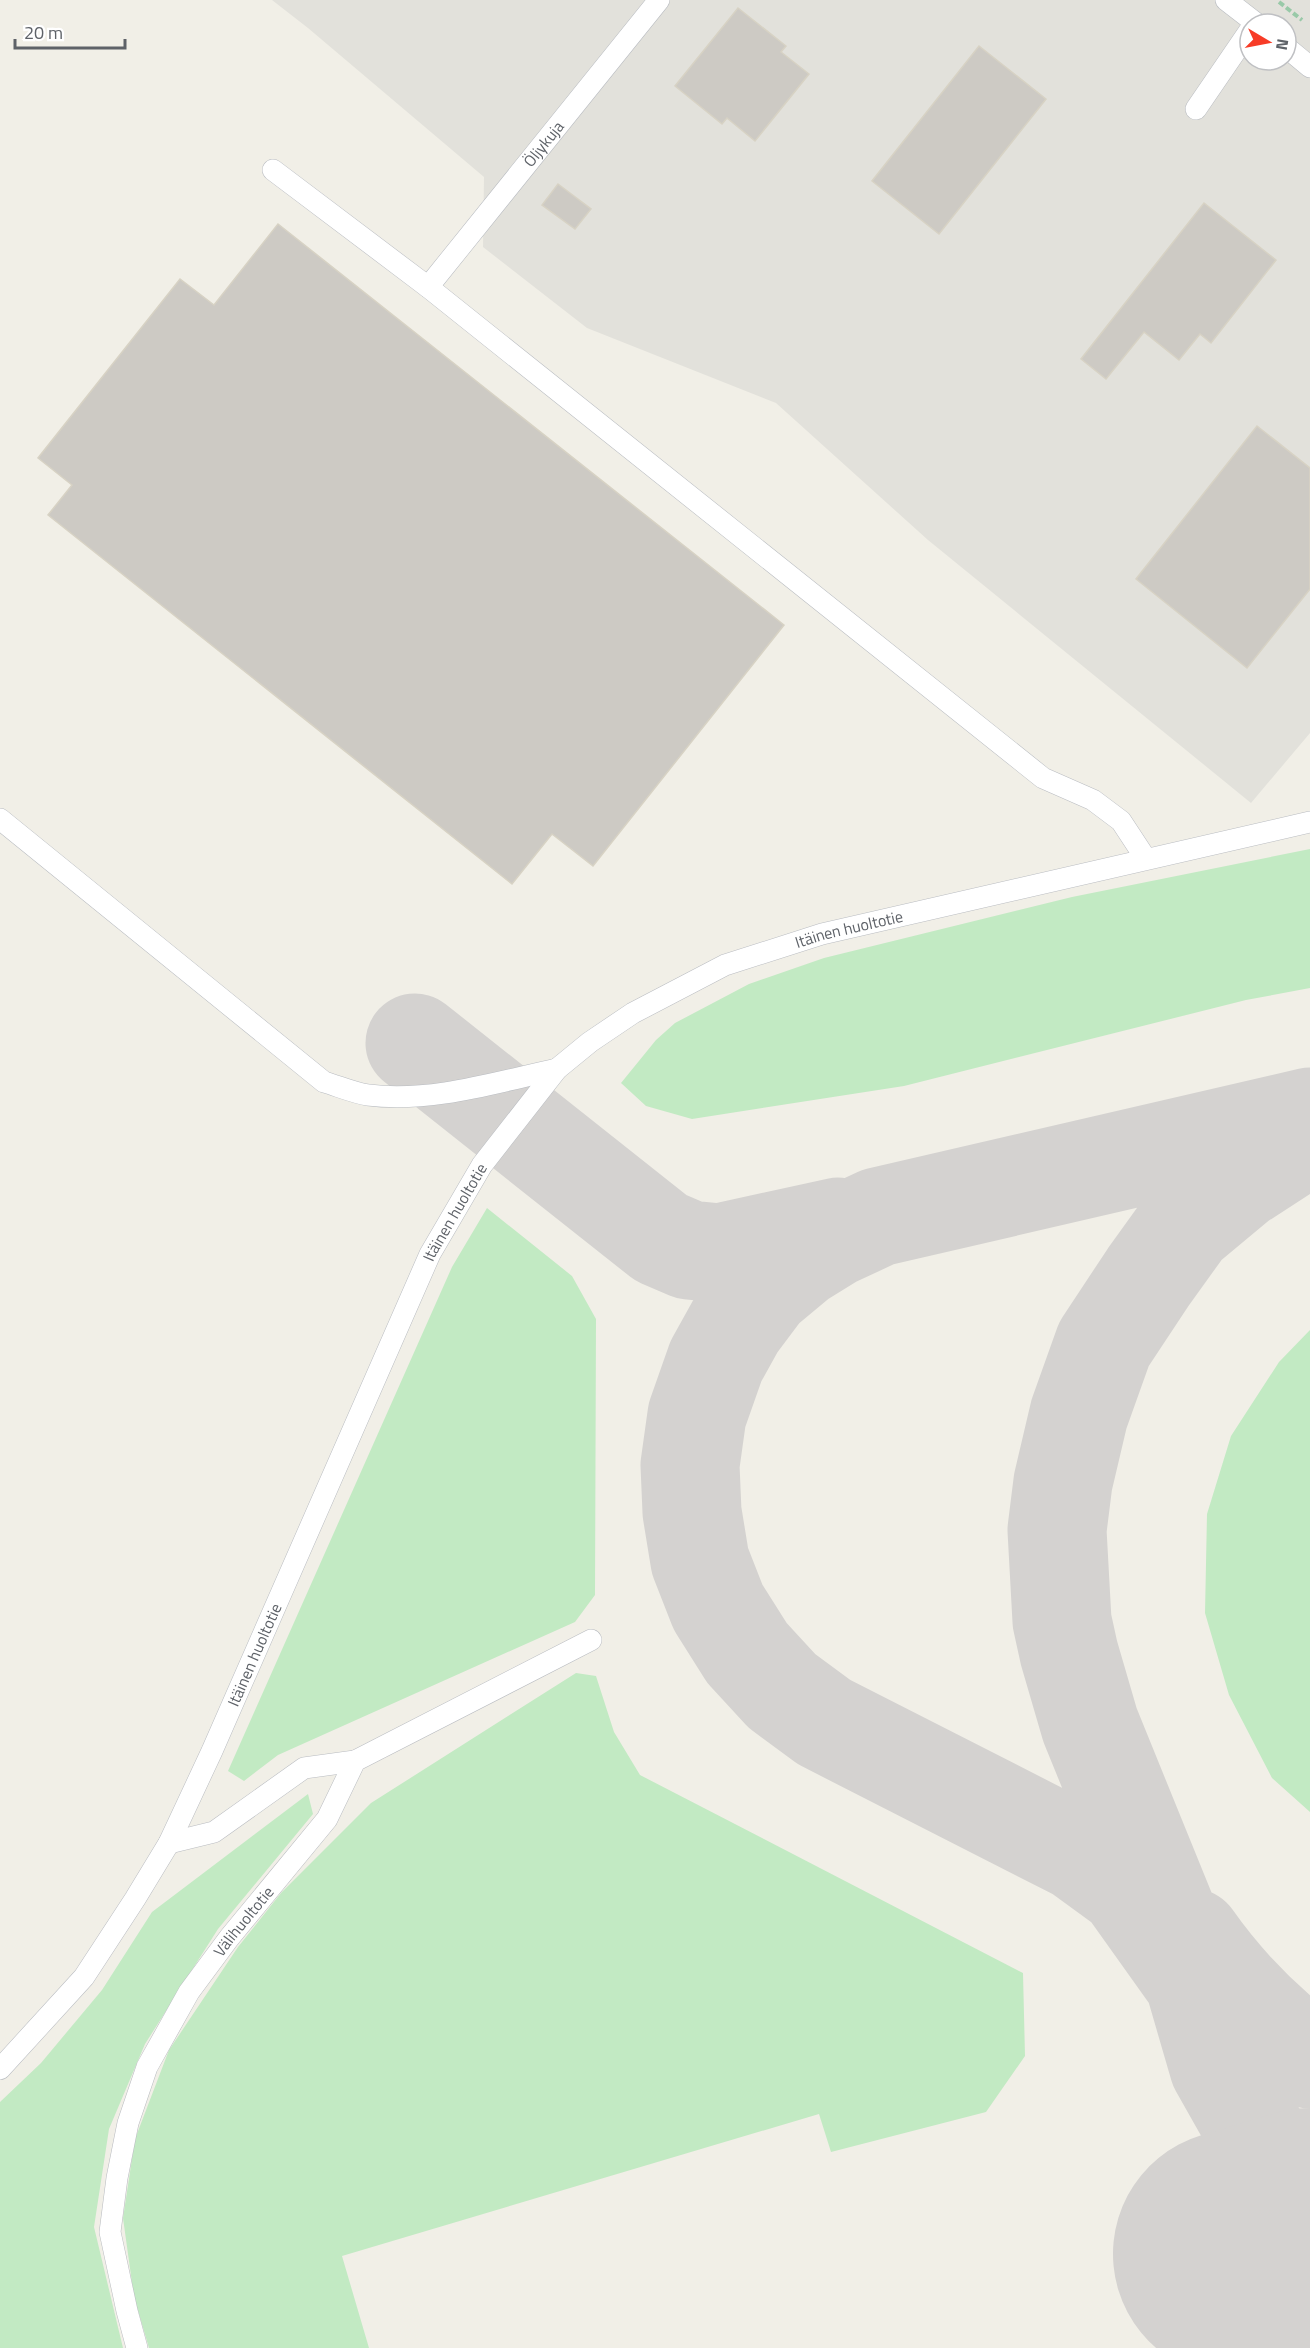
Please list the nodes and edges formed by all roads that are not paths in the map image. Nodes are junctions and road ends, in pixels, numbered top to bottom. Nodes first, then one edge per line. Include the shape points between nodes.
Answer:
1 (659, 0) edge
2 (1226, 0) edge
3 (1239, 12) edge
4 (1238, 48) edge
5 (1298, 57) edge
6 (1310, 67) edge
7 (1196, 109) dead end
8 (273, 170) dead end
9 (428, 287) junction
10 (0, 819) edge
11 (1310, 822) edge
12 (1146, 859) junction
13 (557, 1070) junction
14 (591, 1640) dead end
15 (355, 1761) junction
16 (169, 1843) junction
17 (0, 2069) edge
18 (137, 2348) edge

1 - 9 lane, Öljykuja
2 - 3 lane
4 - 7 lane
5 - 6 lane
8 - 9 lane
9 - 12 lane via 1043,778 1093,800 1122,820
10 - 13 lane via 324,1082 367,1095 414,1095
11 - 12 lane, Itäinen huoltotie
12 - 13 lane, Itäinen huoltotie via 822,934 725,965 633,1013
13 - 16 lane, Itäinen huoltotie via 482,1165 430,1254
14 - 15 lane
15 - 16 lane via 304,1768 214,1832
15 - 18 lane, Välihuoltotie via 327,1819 196,1983 147,2067 128,2123 110,2232
16 - 17 lane, Itäinen huoltotie via 84,1977

